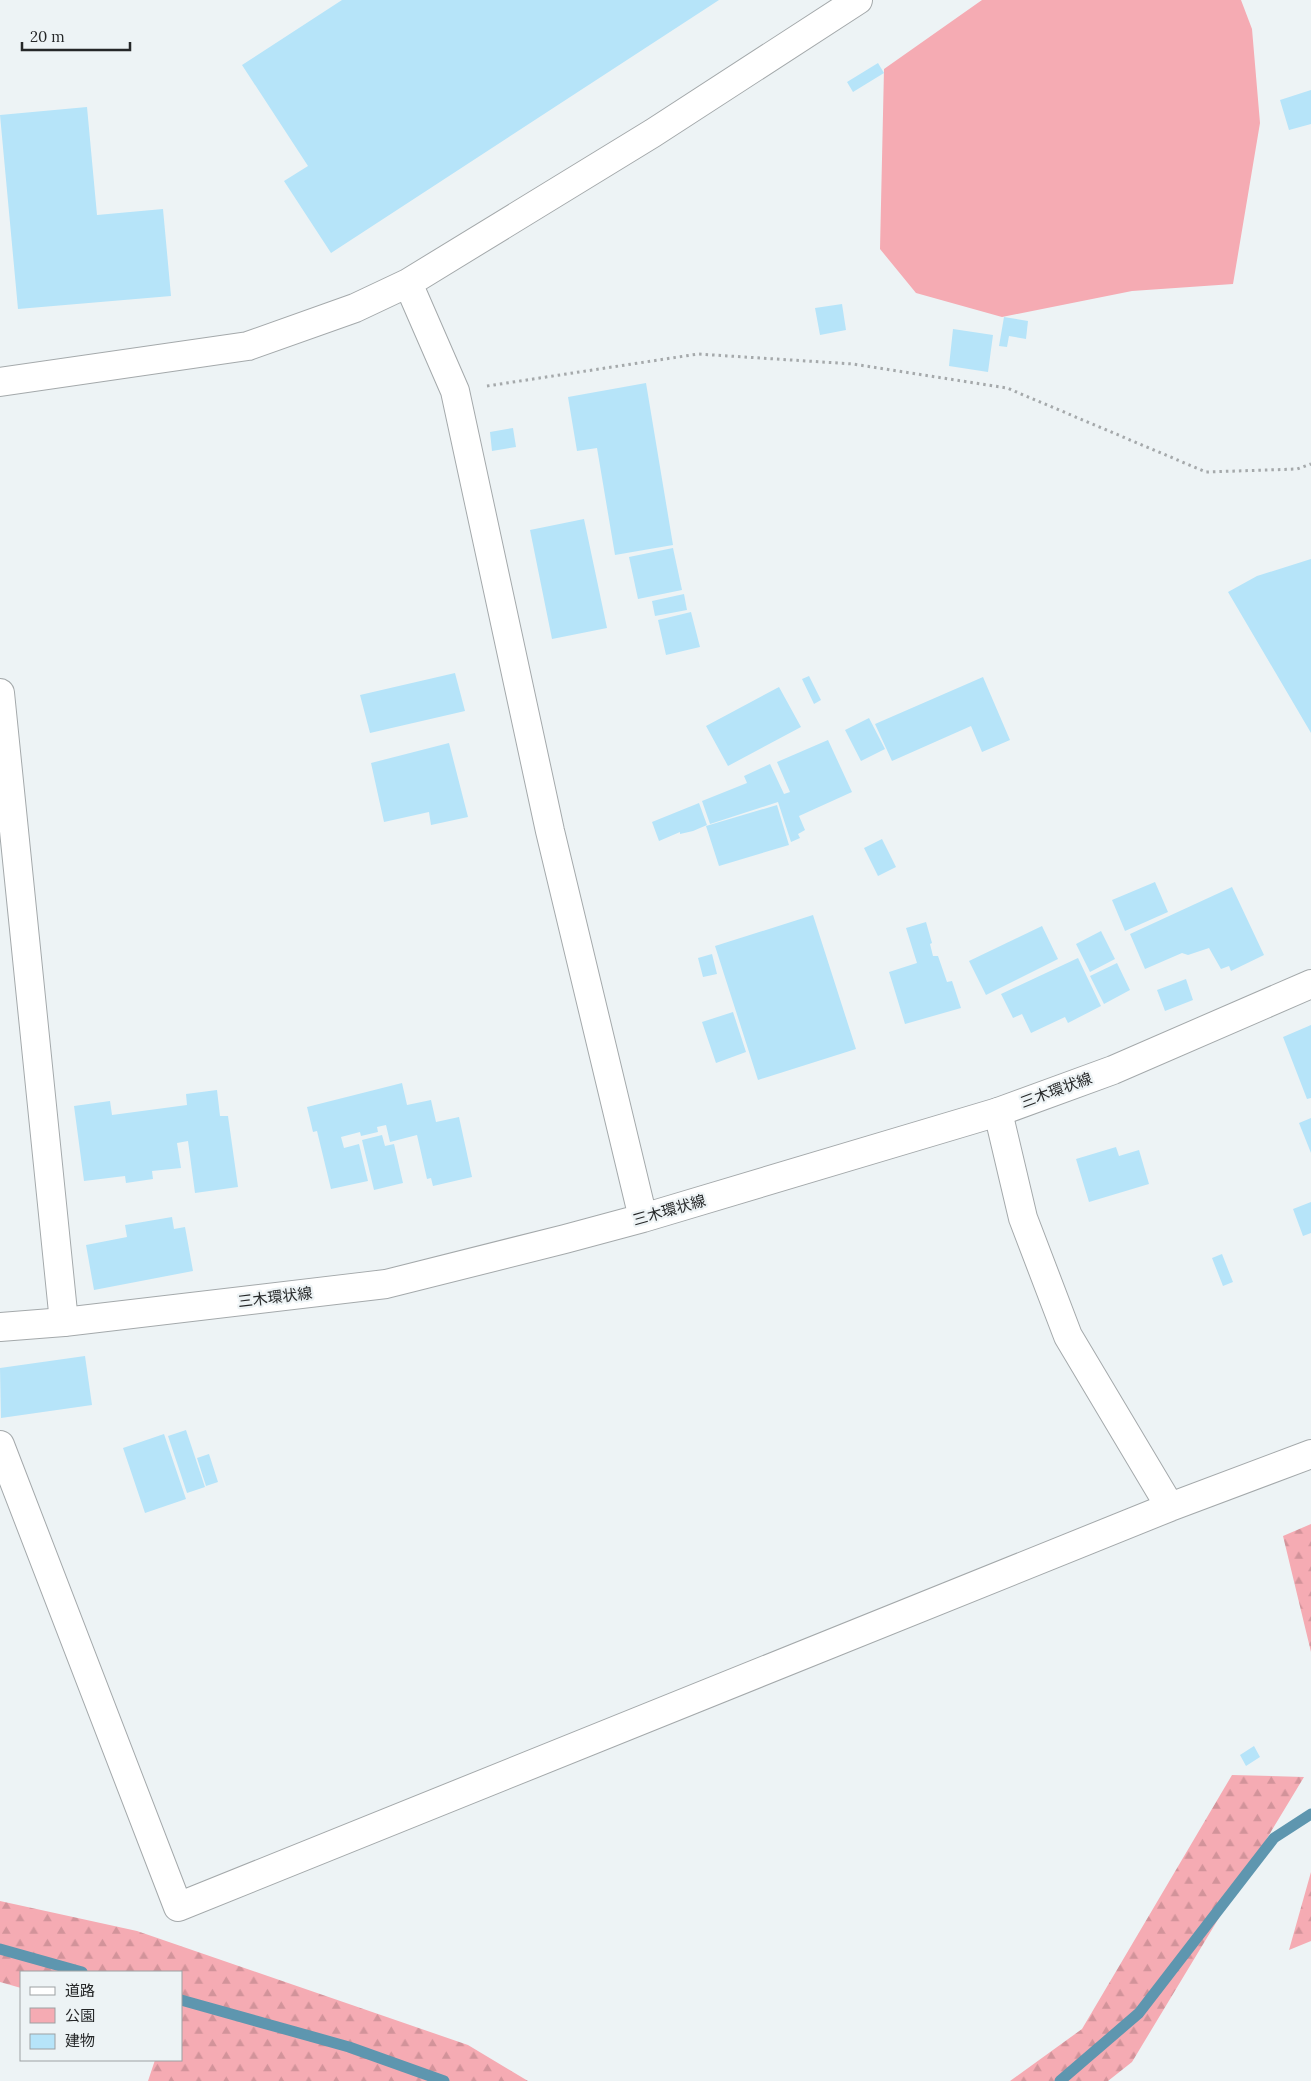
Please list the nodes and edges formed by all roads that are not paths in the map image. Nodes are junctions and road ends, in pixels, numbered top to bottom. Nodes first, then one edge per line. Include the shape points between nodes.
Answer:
1 (858, 0) edge
2 (408, 283) junction
3 (0, 382) edge
4 (0, 693) edge
5 (8, 833) edge
6 (1311, 984) edge
7 (998, 1112) junction
8 (643, 1218) junction
9 (64, 1322) junction
10 (0, 1326) edge
11 (0, 1445) edge
12 (1311, 1454) edge
13 (1170, 1507) junction

1 - 2 street via 653,133
2 - 3 street via 355,308 248,346
2 - 8 street via 455,391 550,831
4 - 5 street
5 - 9 street
6 - 7 street, 三木環状線 via 1113,1070
7 - 8 street, 三木環状線
7 - 13 street via 1023,1218 1068,1336
8 - 9 street, 三木環状線 via 386,1284
9 - 10 street, 三木環状線
11 - 13 street via 178,1907
12 - 13 street

